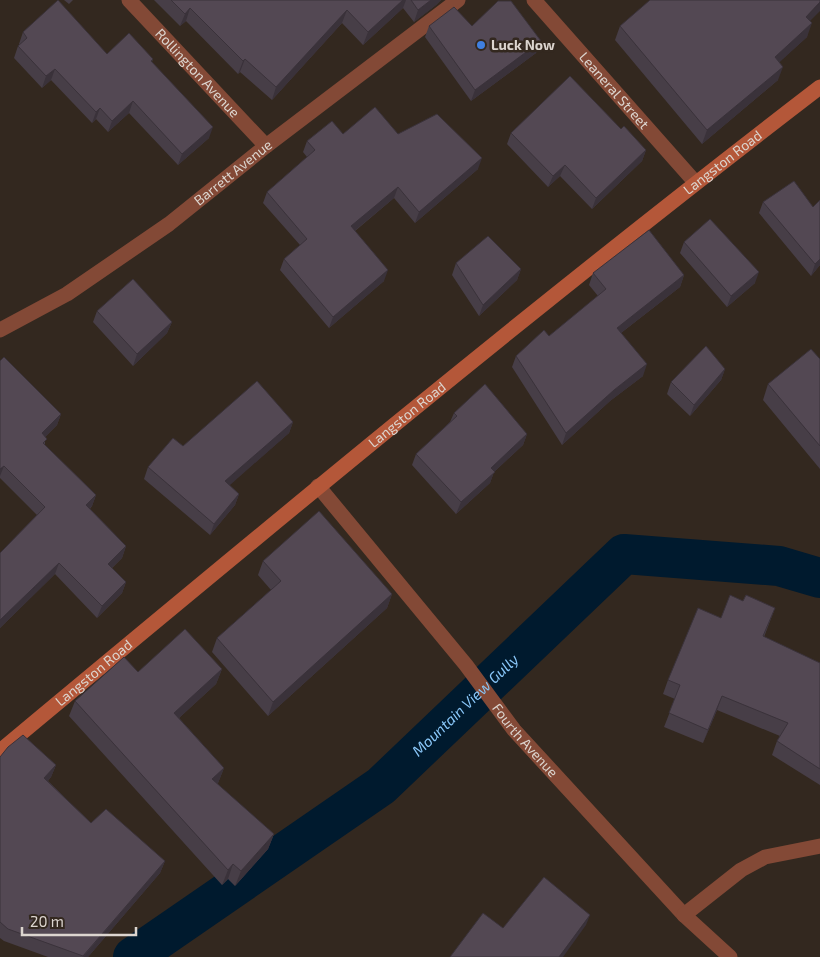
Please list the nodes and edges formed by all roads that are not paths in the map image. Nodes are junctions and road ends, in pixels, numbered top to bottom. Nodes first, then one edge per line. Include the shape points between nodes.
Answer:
1 (129, 0) edge
2 (458, 0) edge
3 (534, 0) edge
4 (820, 87) edge
5 (266, 146) junction
6 (695, 182) junction
7 (0, 330) edge
8 (318, 486) junction
9 (0, 751) edge
10 (820, 846) edge
11 (684, 915) junction
12 (730, 957) edge

1 - 5 street, Rollington Avenue
2 - 5 street, Barrett Avenue
3 - 6 street, Leaneral Street
4 - 6 street, Langston Road
5 - 7 street, Barrett Avenue via 169,224 67,294
6 - 8 street, Langston Road
8 - 9 street, Langston Road
8 - 11 street, Fourth Avenue via 466,666 514,730
10 - 11 street via 765,857 741,870
11 - 12 street, Fourth Avenue

